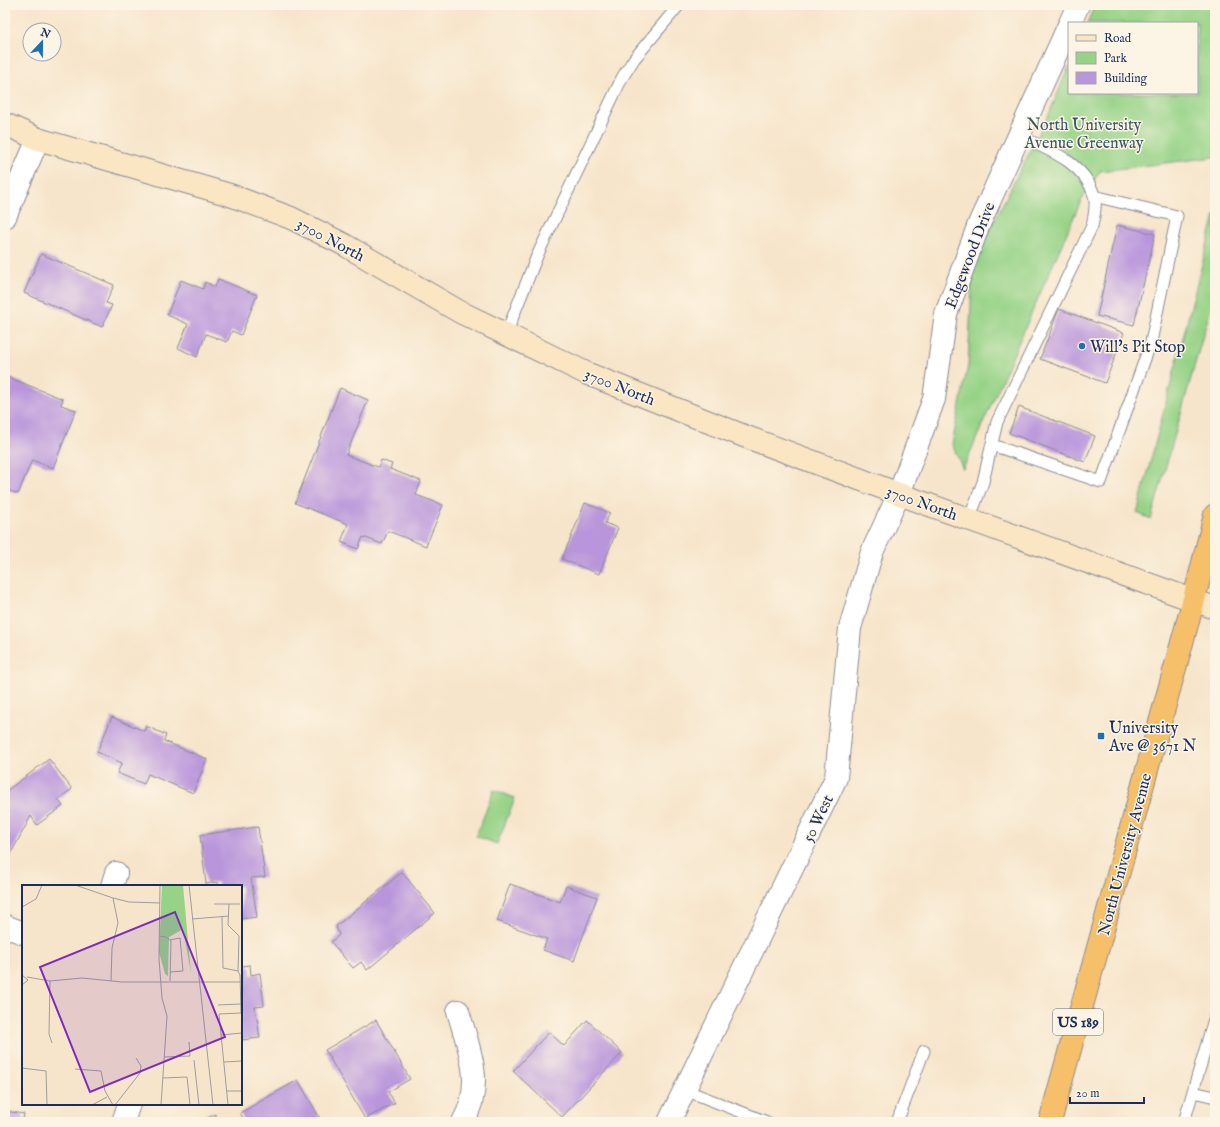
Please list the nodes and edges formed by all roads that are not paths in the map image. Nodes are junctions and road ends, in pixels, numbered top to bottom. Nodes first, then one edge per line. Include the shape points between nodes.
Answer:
1 (679, 5) edge
2 (1078, 5) edge
3 (1071, 22) edge
4 (1068, 28) edge
5 (5, 124) edge
6 (1019, 136) junction
7 (38, 139) junction
8 (1094, 196) junction
9 (5, 217) edge
10 (506, 334) junction
11 (992, 445) junction
12 (898, 494) junction
13 (1215, 515) edge
14 (969, 520) junction
15 (1194, 599) junction
16 (1215, 608) edge
17 (5, 926) edge
18 (22, 933) edge
19 (458, 1011) dead end
20 (1215, 1016) edge
21 (924, 1051) dead end
22 (685, 1090) junction
23 (1193, 1092) junction
24 (1215, 1097) edge
25 (129, 1105) edge
26 (123, 1122) edge
27 (463, 1122) edge
28 (669, 1122) edge
29 (767, 1122) edge
30 (897, 1122) edge
31 (1050, 1122) edge
32 (1184, 1122) edge

1 - 10 lane via 634,59 622,78 537,256
2 - 3 street, Edgewood Drive
4 - 6 street, Edgewood Drive
5 - 7 main road, 3700 North
6 - 8 lane via 1070,162 1088,183
6 - 12 street, Edgewood Drive via 979,224 946,314 934,399
7 - 9 street
7 - 10 main road, 3700 North via 230,194 291,218 343,244 460,312
8 - 11 lane via 1092,226 997,422
8 - 11 lane via 1177,216 1151,342 1101,482
10 - 12 main road, 3700 North via 588,374
11 - 14 lane via 984,482
12 - 14 main road, 3700 North
12 - 22 street, 50 West via 872,552 850,628 836,778
13 - 15 highway, North University Avenue / US 189
14 - 15 main road, 3700 North
15 - 16 main road, 3700 North
15 - 31 highway, North University Avenue / US 189
17 - 18 street
19 - 27 street via 474,1069 475,1088 470,1110
20 - 23 lane
21 - 30 lane
22 - 28 street, 50 West
22 - 29 lane
23 - 24 lane
23 - 32 lane
25 - 26 street

